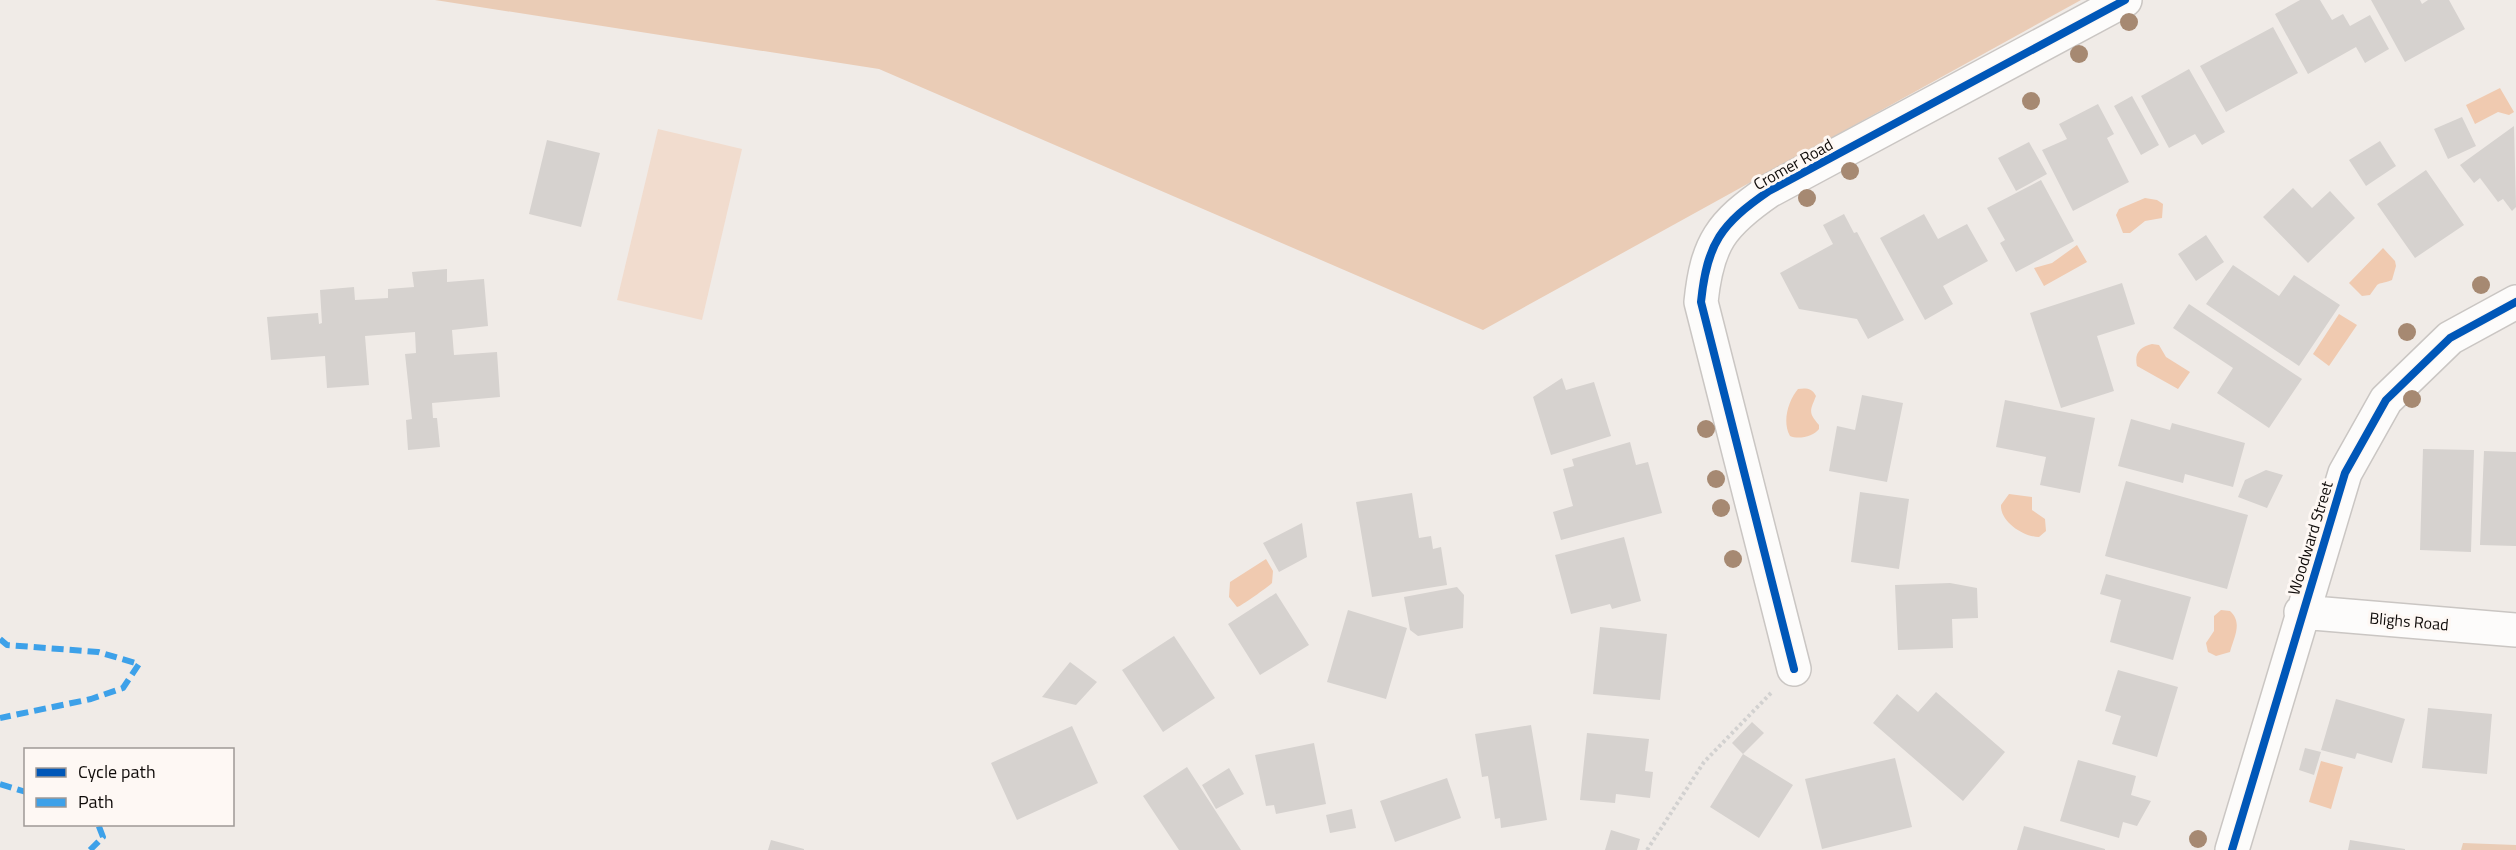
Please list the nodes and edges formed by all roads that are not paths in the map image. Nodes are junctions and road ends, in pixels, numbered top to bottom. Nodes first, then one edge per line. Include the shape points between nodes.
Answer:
1 (2125, 0) edge
2 (2516, 302) edge
3 (2301, 612) junction
4 (2516, 630) edge
5 (1794, 669) road end
6 (2232, 850) edge

1 - 5 street, Cromer Road via 1769,191 1737,213 1717,240 1704,268 1701,302
2 - 3 street, Woodward Street via 2450,338 2386,400 2345,473
3 - 4 street, Blighs Road
3 - 6 street, Woodward Street

